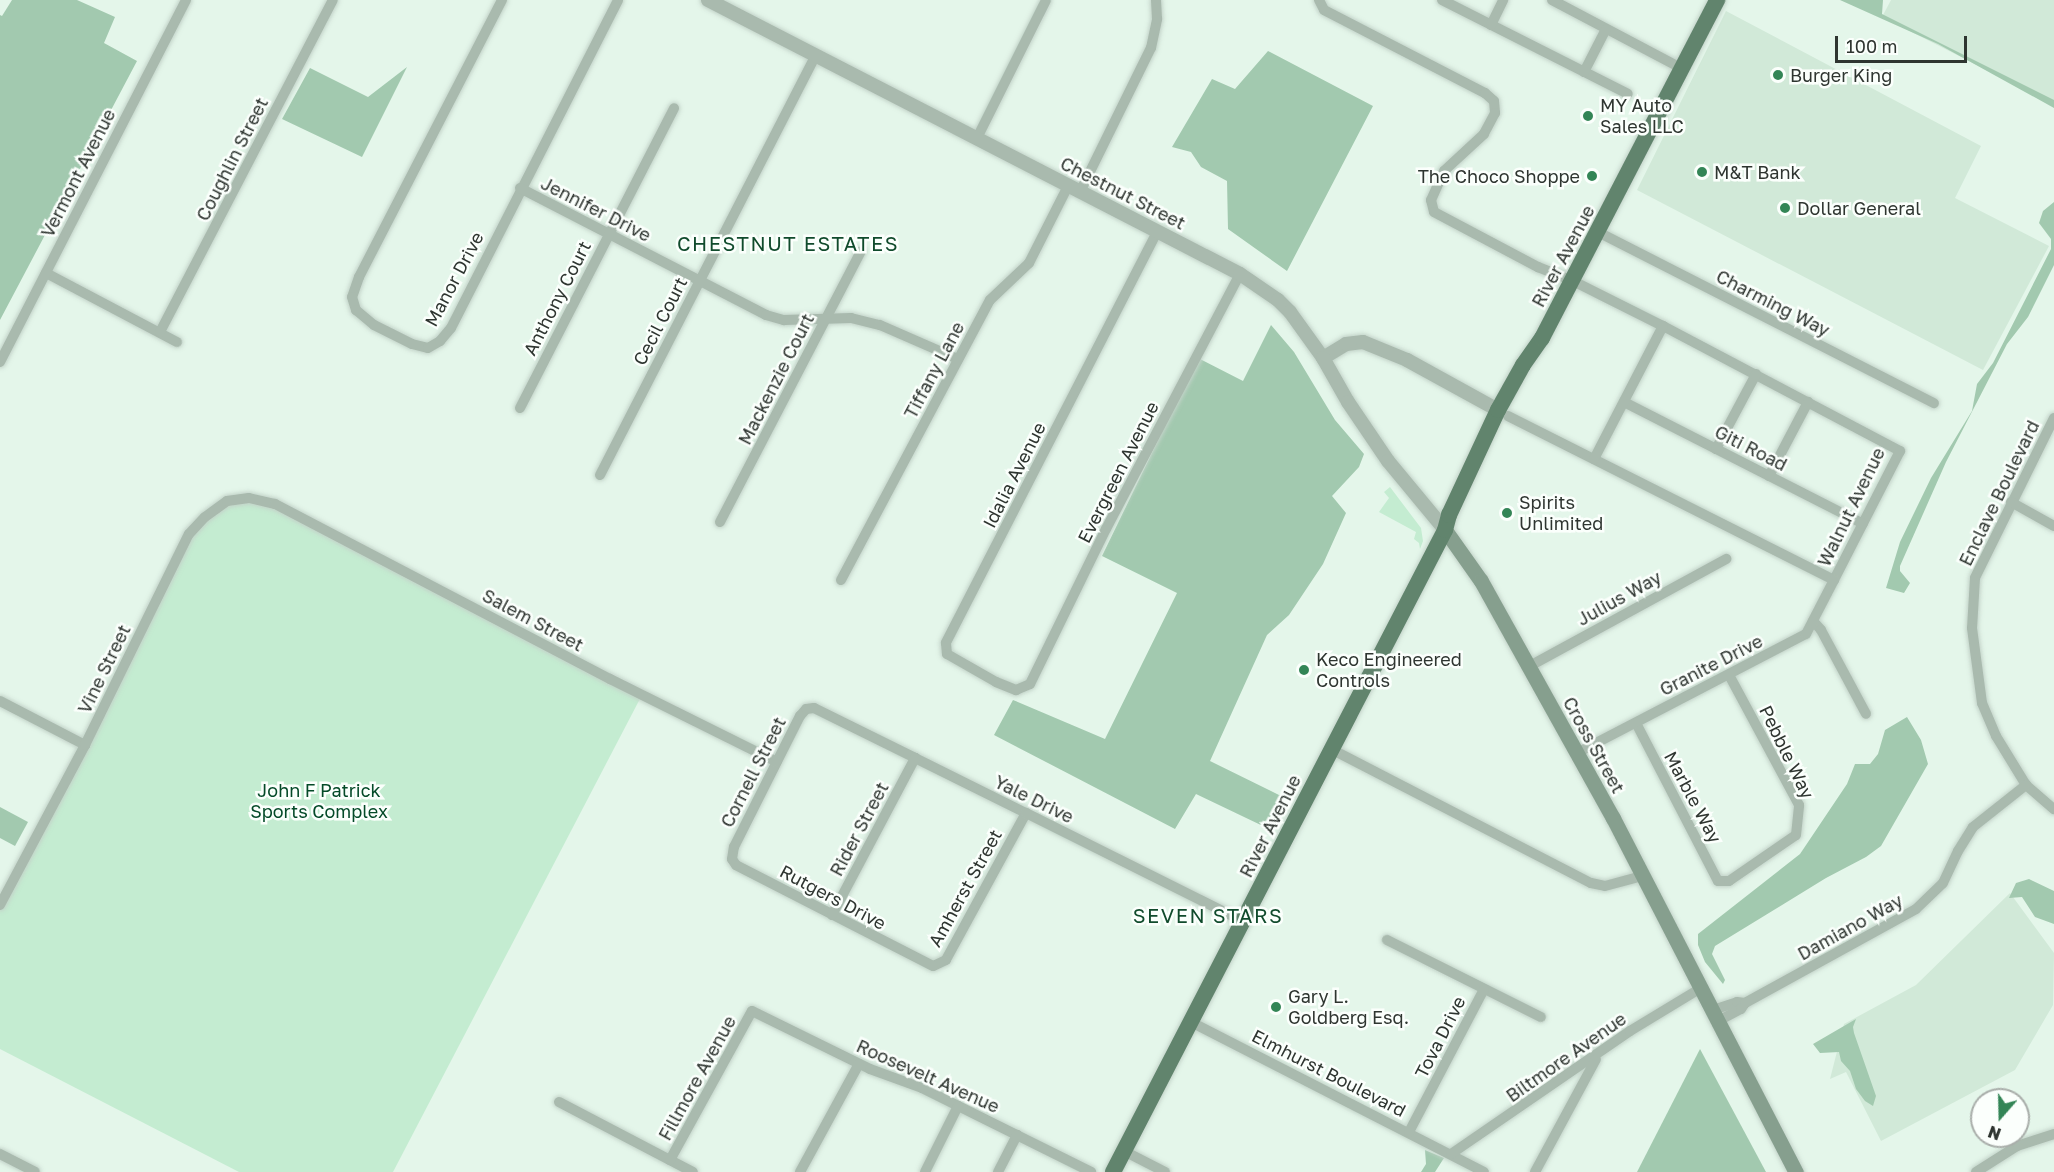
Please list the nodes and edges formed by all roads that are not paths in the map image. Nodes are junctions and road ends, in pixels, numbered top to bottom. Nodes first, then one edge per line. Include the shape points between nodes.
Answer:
1 (186, 0) edge
2 (333, 0) edge
3 (502, 0) edge
4 (618, 0) edge
5 (708, 0) edge
6 (1046, 0) edge
7 (1156, 0) edge
8 (1318, 0) edge
9 (1442, 0) edge
10 (1503, 0) edge
11 (1552, 0) edge
12 (1717, 0) edge
13 (1491, 25) junction
14 (1606, 29) junction
15 (816, 55) junction
16 (1681, 68) junction
17 (1584, 72) junction
18 (1628, 94) dead end
19 (674, 108) dead end
20 (977, 138) junction
21 (520, 188) junction
22 (1074, 189) junction
23 (1158, 232) junction
24 (1598, 232) junction
25 (609, 234) junction
26 (861, 251) dead end
27 (46, 273) junction
28 (1240, 274) junction
29 (699, 281) junction
30 (1573, 281) junction
31 (825, 319) junction
32 (1663, 326) junction
33 (160, 332) junction
34 (177, 342) dead end
35 (1323, 358) junction
36 (958, 359) junction
37 (0, 362) edge
38 (1756, 374) junction
39 (1624, 402) junction
40 (1808, 402) junction
41 (1934, 403) dead end
42 (520, 408) dead end
43 (1503, 413) junction
44 (2054, 418) edge
45 (1716, 449) junction
46 (1594, 459) junction
47 (600, 474) dead end
48 (1769, 476) junction
49 (2011, 502) junction
50 (275, 504) joint
51 (720, 522) dead end
52 (1863, 524) junction
53 (2054, 526) edge
54 (1445, 530) junction
55 (1726, 559) dead end
56 (841, 580) dead end
57 (1834, 580) junction
58 (1813, 621) junction
59 (1528, 667) junction
60 (1729, 675) junction
61 (1027, 686) joint
62 (0, 701) edge
63 (810, 708) joint
64 (1866, 714) dead end
65 (1636, 723) junction
66 (85, 745) junction
67 (1332, 749) junction
68 (1577, 753) junction
69 (915, 758) junction
70 (777, 762) junction
71 (2026, 784) junction
72 (2054, 809) edge
73 (1026, 813) junction
74 (732, 855) joint
75 (1643, 876) junction
76 (1724, 881) joint
77 (0, 905) edge
78 (832, 915) junction
79 (1243, 921) junction
80 (1388, 940) dead end
81 (925, 964) joint
82 (1701, 988) junction
83 (1484, 989) junction
84 (752, 1011) joint
85 (1715, 1016) junction
86 (1541, 1017) dead end
87 (1191, 1022) junction
88 (1598, 1055) junction
89 (859, 1064) junction
90 (559, 1102) dead end
91 (958, 1106) junction
92 (1409, 1132) junction
93 (2054, 1134) edge
94 (1017, 1135) junction
95 (1124, 1151) junction
96 (0, 1154) edge
97 (1451, 1154) junction
98 (670, 1160) junction
99 (35, 1172) edge
100 (693, 1172) edge
101 (800, 1172) edge
102 (924, 1172) edge
103 (998, 1172) edge
104 (1091, 1172) edge
105 (1113, 1172) edge
106 (1165, 1172) edge
107 (1484, 1172) edge
108 (1535, 1172) edge
109 (1796, 1172) edge
110 (1976, 1172) edge

1 - 27 street, Vermont Avenue
2 - 33 street, Coughlin Street
3 - 21 street, Manor Drive via 359,278 352,297 356,310 374,325 412,344 428,348 440,341 451,328
4 - 21 street, Manor Drive
5 - 15 street, Chestnut Street
6 - 20 street
7 - 22 street, Tiffany Lane via 1157,26 1151,48
8 - 30 street, Walnut Avenue via 1324,10 1491,97 1495,113 1484,134 1444,171 1432,193 1431,207 1439,216
9 - 13 street
10 - 13 street
11 - 14 street
12 - 16 highway, River Avenue
13 - 17 street
14 - 16 street
14 - 17 street
15 - 20 street, Chestnut Street
15 - 29 street, Cecil Court
16 - 24 highway, River Avenue
17 - 18 street
19 - 25 street, Anthony Court
20 - 22 street, Chestnut Street
21 - 25 street, Jennifer Drive
22 - 23 street, Chestnut Street
22 - 36 street, Tiffany Lane via 1029,263 990,300
23 - 28 street, Chestnut Street
23 - 61 street, Idalia Avenue via 946,644 947,654 996,682 1016,690
24 - 30 highway, River Avenue
24 - 41 street, Charming Way
25 - 29 street, Jennifer Drive
25 - 42 street, Anthony Court
26 - 31 street, Mackenzie Court
27 - 33 street
27 - 37 street, Vermont Avenue
28 - 35 street, Chestnut Street via 1290,312
28 - 61 street, Evergreen Avenue
29 - 31 street, Jennifer Drive via 766,315 784,320
29 - 47 street, Cecil Court
30 - 32 street, Walnut Avenue
30 - 43 highway, River Avenue
31 - 36 street, Jennifer Drive via 851,318 880,325
31 - 51 street, Mackenzie Court
32 - 38 street, Walnut Avenue
32 - 39 street
33 - 34 street
35 - 43 street via 1346,344 1363,342 1407,360
35 - 54 street, Cross Street via 1388,461
36 - 56 street, Tiffany Lane
38 - 40 street, Walnut Avenue
38 - 45 street
39 - 45 street, Giti Road
39 - 46 street
40 - 48 street
40 - 52 street, Walnut Avenue via 1900,451
43 - 46 street, Walnut Avenue
43 - 54 highway, River Avenue via 1455,519
44 - 49 street, Enclave Boulevard
45 - 48 street, Giti Road
46 - 57 street, Walnut Avenue
48 - 52 street, Giti Road
49 - 53 street
49 - 71 street, Enclave Boulevard via 1975,578 1972,628 1982,703 1996,736
50 - 66 street, Vine Street via 249,498 227,501 189,534
50 - 70 street, Salem Street
52 - 57 street, Walnut Avenue
54 - 59 main road, Cross Street via 1480,581
54 - 67 highway, River Avenue
55 - 59 street, Julius Way
57 - 58 street, Granite Drive
58 - 60 street, Granite Drive via 1806,634
58 - 64 street
59 - 68 main road, Cross Street
60 - 65 street, Granite Drive
60 - 76 street, Pebble Way via 1799,805 1796,835
62 - 66 street
63 - 69 street, Yale Drive
63 - 70 street, Cornell Street via 800,716
65 - 68 street, Granite Drive
65 - 76 street, Marble Way via 1718,880
66 - 77 street, Vine Street
67 - 75 street via 1591,883 1605,886
67 - 79 highway, River Avenue
68 - 75 main road, Cross Street
69 - 73 street, Yale Drive
69 - 78 street, Rider Street
70 - 74 street, Cornell Street
71 - 72 street, Enclave Boulevard
71 - 85 street, Damiano Way via 1973,827 1943,883 1916,909 1745,1003 1741,1009
73 - 79 street, Yale Drive
73 - 81 street, Amherst Street via 946,960 933,966
74 - 78 street, Rutgers Drive via 736,865
75 - 82 main road, Cross Street
78 - 81 street, Rutgers Drive
79 - 87 highway, River Avenue
80 - 83 street, Tova Drive
82 - 85 main road, Cross Street
82 - 88 street, Biltmore Avenue
83 - 86 street, Tova Drive
83 - 92 street, Tova Drive
84 - 89 street, Roosevelt Avenue
84 - 98 street, Fillmore Avenue
85 - 109 main road, Cross Street
87 - 92 street, Elmhurst Boulevard
87 - 95 highway, River Avenue
88 - 97 street, Biltmore Avenue
88 - 108 street
89 - 91 street, Roosevelt Avenue
89 - 101 street
90 - 98 street
91 - 94 street, Roosevelt Avenue
91 - 102 street
92 - 97 street, Elmhurst Boulevard
93 - 110 street via 2017,1146
94 - 103 street
94 - 104 street, Roosevelt Avenue
95 - 105 highway, River Avenue
95 - 106 street
96 - 99 street
97 - 107 street, Elmhurst Boulevard
98 - 100 street

